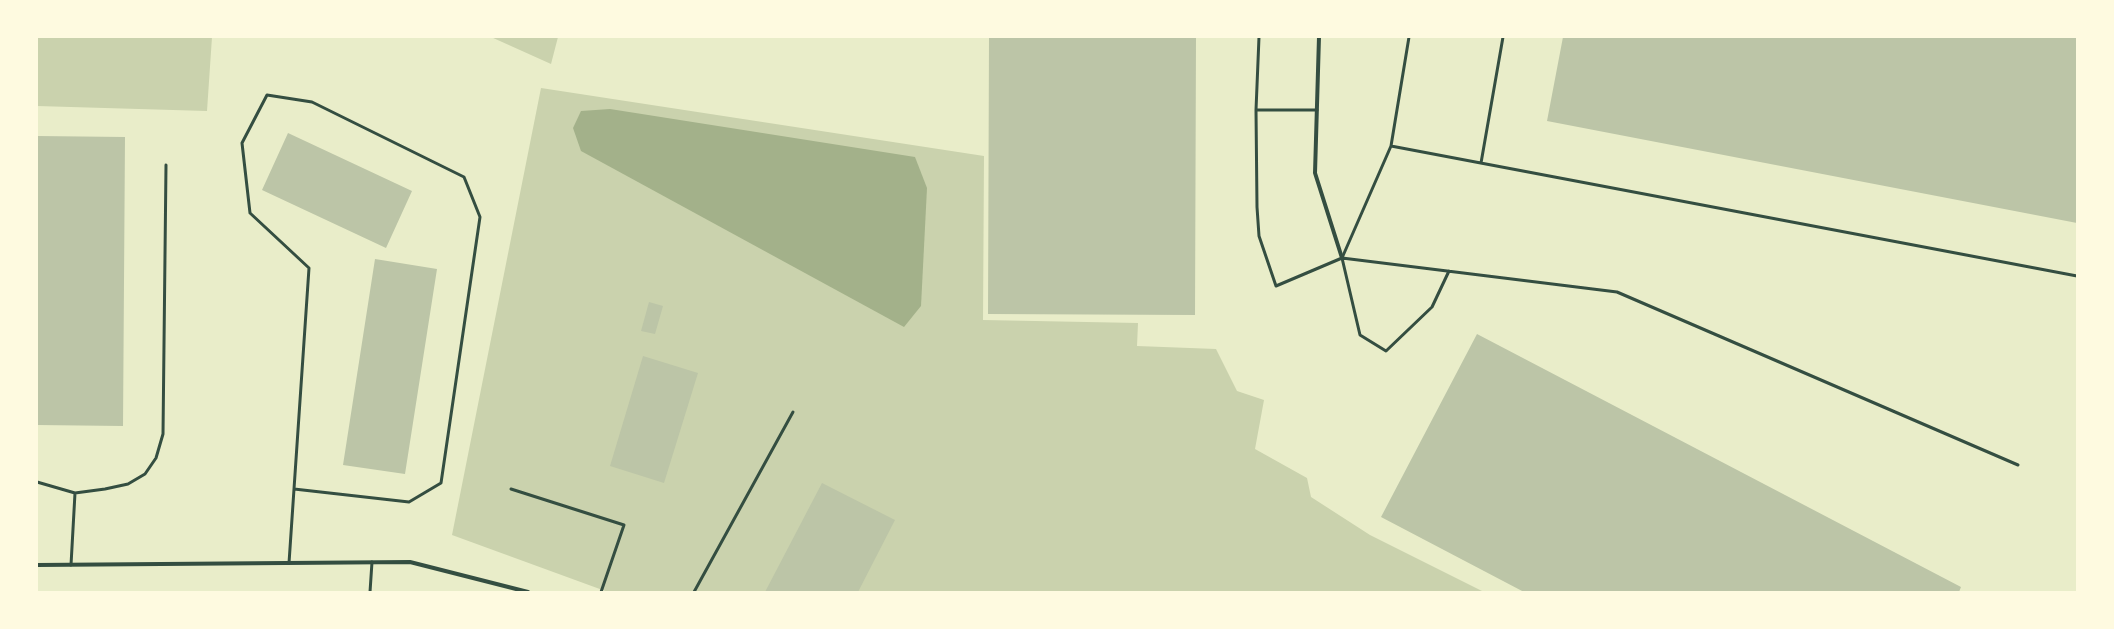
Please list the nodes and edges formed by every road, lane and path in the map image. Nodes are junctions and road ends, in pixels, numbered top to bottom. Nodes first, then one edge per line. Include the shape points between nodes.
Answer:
1 (1259, 37) edge
2 (1319, 37) edge
3 (1409, 37) edge
4 (1503, 37) edge
5 (1256, 110) junction
6 (1316, 110) junction
7 (1391, 146) junction
8 (1481, 163) junction
9 (166, 166) dead end
10 (1342, 258) junction
11 (1449, 271) junction
12 (2077, 276) edge
13 (793, 412) dead end
14 (2018, 465) dead end
15 (37, 482) edge
16 (294, 489) junction
17 (511, 489) dead end
18 (75, 493) junction
19 (372, 562) junction
20 (289, 563) junction
21 (37, 565) edge
22 (71, 565) junction
23 (370, 592) edge
24 (528, 592) edge
25 (601, 592) edge
26 (694, 592) edge

1 - 5 lane
2 - 6 street
3 - 7 lane
4 - 8 lane
5 - 6 lane
5 - 10 lane via 1259,236 1276,286
6 - 10 street via 1314,173
7 - 8 lane
7 - 10 lane
8 - 12 lane
9 - 18 lane via 163,434 158,452 145,474 128,484
10 - 11 lane
10 - 11 lane via 1360,335 1386,352 1432,307
11 - 14 lane via 1617,292
13 - 26 lane
15 - 18 lane
16 - 16 lane via 309,268 250,213 242,142 267,95 312,102 464,177 480,217 441,483 409,502
16 - 20 lane
17 - 25 lane via 624,525
18 - 22 lane
19 - 20 street
19 - 23 lane
19 - 24 street via 410,562
20 - 22 street
21 - 22 street

